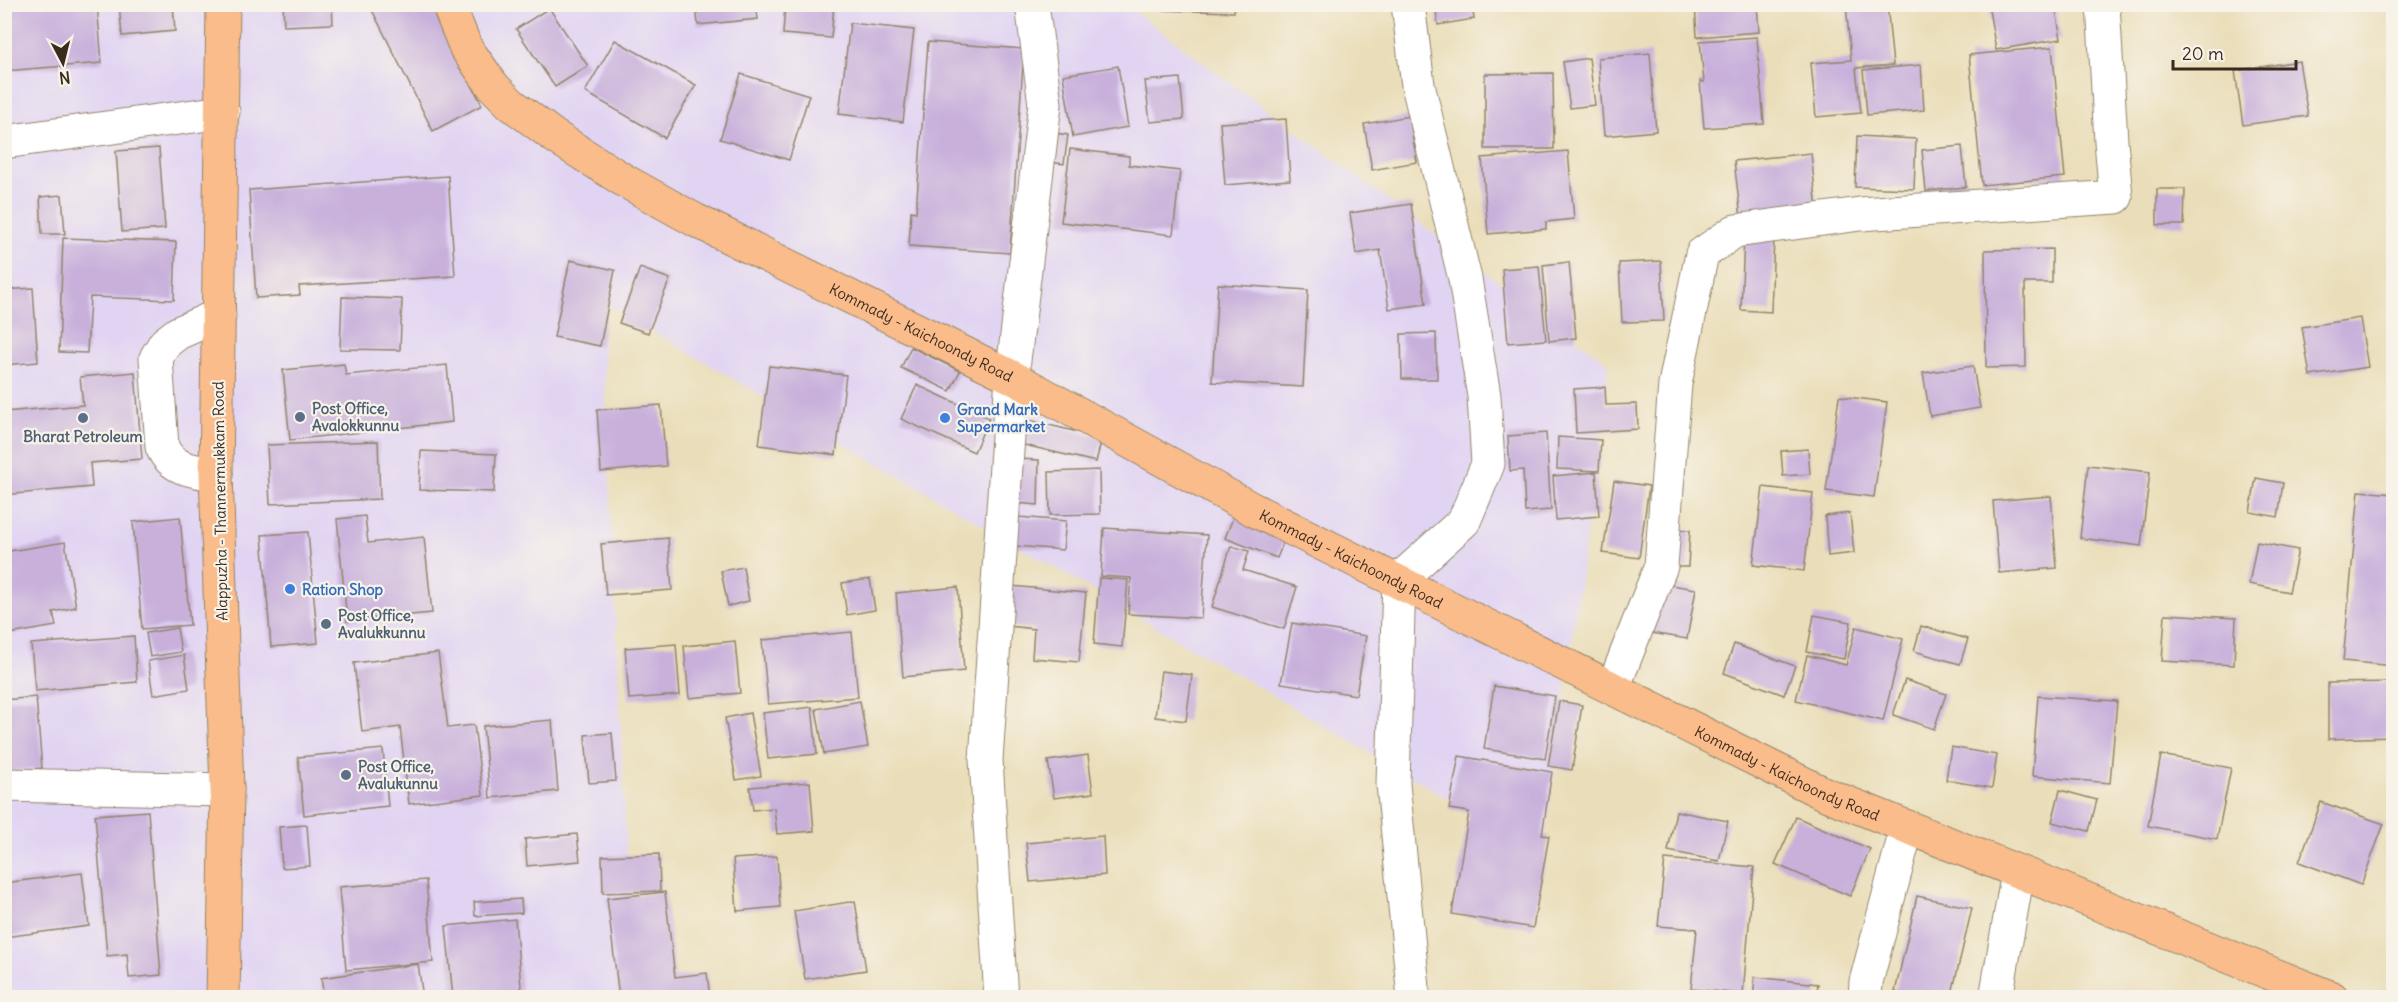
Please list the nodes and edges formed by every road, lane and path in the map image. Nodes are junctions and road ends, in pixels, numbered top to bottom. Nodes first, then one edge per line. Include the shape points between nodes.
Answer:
1 (224, 4) edge
2 (448, 4) edge
3 (1032, 4) edge
4 (1408, 4) edge
5 (2103, 4) edge
6 (223, 112) junction
7 (4, 142) edge
8 (219, 315) junction
9 (1012, 377) junction
10 (216, 474) junction
11 (1399, 580) junction
12 (1613, 688) junction
13 (4, 785) edge
14 (227, 790) junction
15 (1907, 827) junction
16 (2018, 872) junction
17 (223, 998) edge
18 (1001, 998) edge
19 (1414, 998) edge
20 (1865, 998) edge
21 (1996, 998) edge
22 (2332, 998) edge

1 - 6 main road, Alappuzha - Thannermukkam Road
2 - 9 main road, Kommady - Kaichoondy Road via 466,48 493,86 554,136 695,220
3 - 9 street via 1045,104
4 - 11 street via 1418,85 1465,279 1484,396 1488,464 1464,521
5 - 12 street via 2116,197 1860,214 1735,231 1702,254 1675,384 1661,566
6 - 7 street
6 - 8 main road, Alappuzha - Thannermukkam Road
8 - 10 main road, Alappuzha - Thannermukkam Road
8 - 10 street via 178,333 156,357 166,458 186,470
9 - 11 main road, Kommady - Kaichoondy Road via 1254,510
9 - 18 street via 986,760
10 - 14 main road, Alappuzha - Thannermukkam Road
11 - 12 main road, Kommady - Kaichoondy Road
11 - 19 street via 1393,784
12 - 15 main road, Kommady - Kaichoondy Road via 1823,793
13 - 14 street
14 - 17 main road, Alappuzha - Thannermukkam Road
15 - 16 main road, Kommady - Kaichoondy Road
15 - 20 street
16 - 21 street
16 - 22 main road, Kommady - Kaichoondy Road

